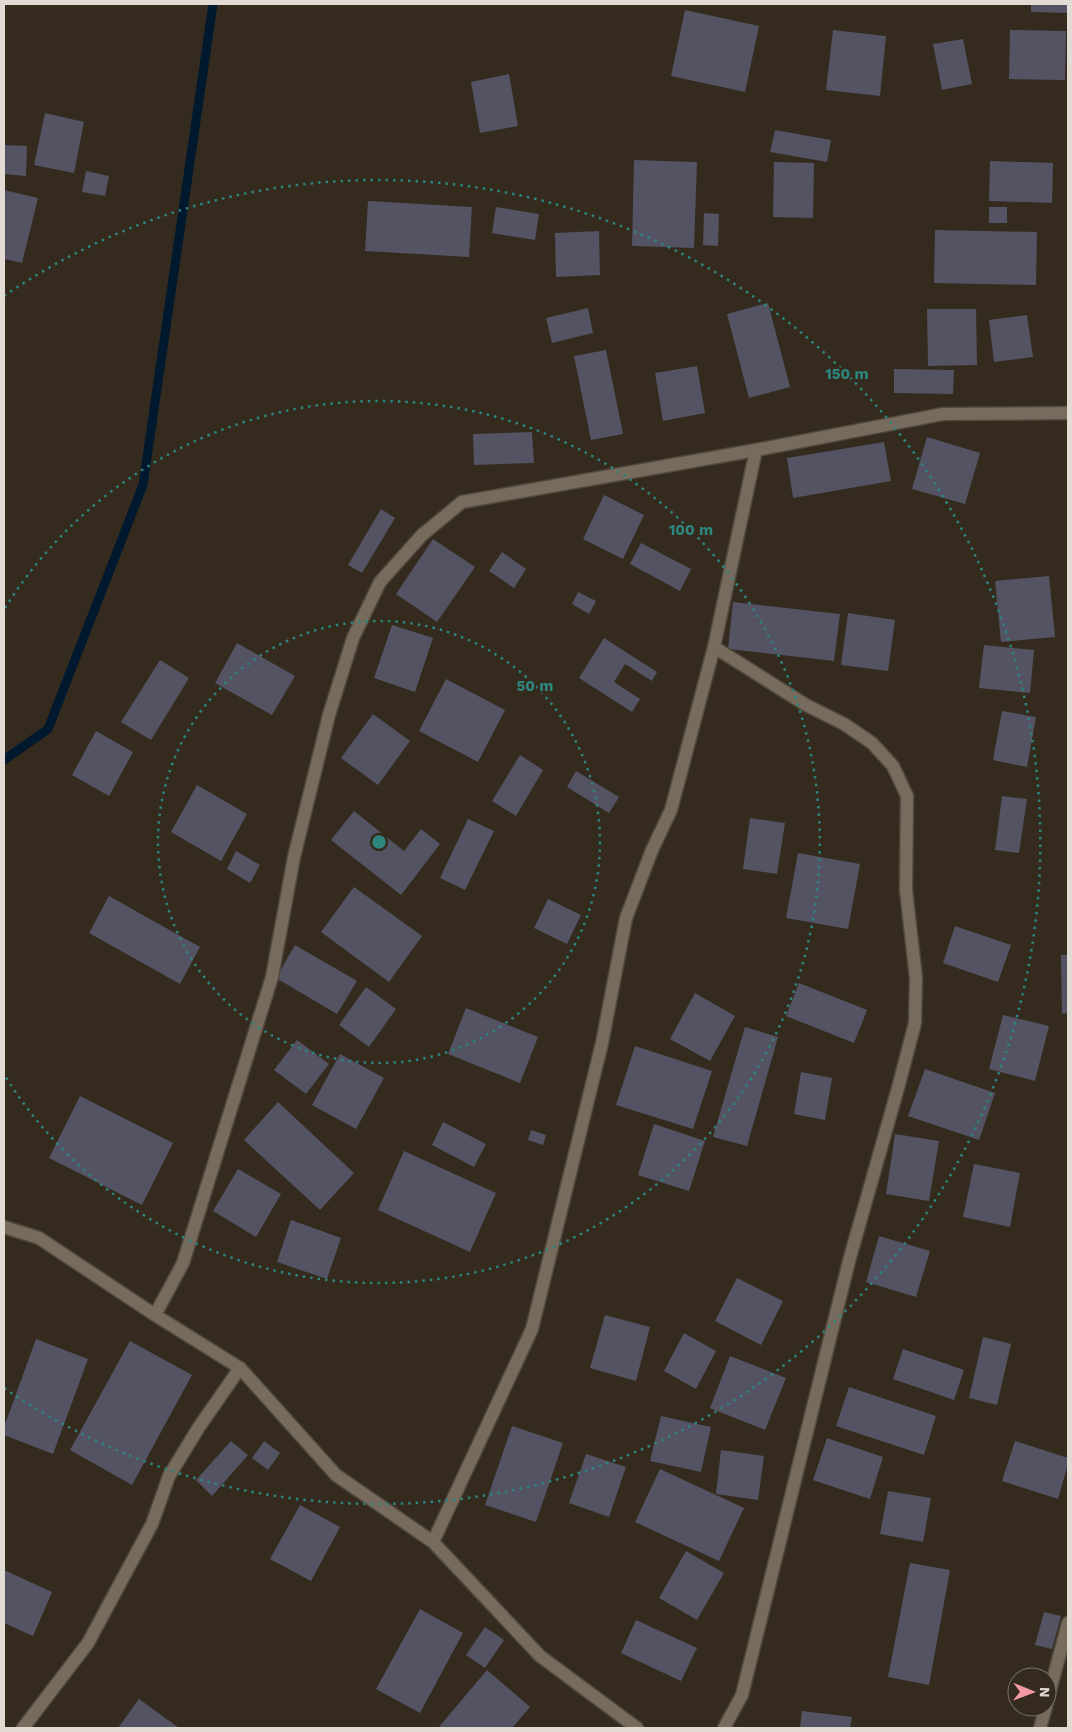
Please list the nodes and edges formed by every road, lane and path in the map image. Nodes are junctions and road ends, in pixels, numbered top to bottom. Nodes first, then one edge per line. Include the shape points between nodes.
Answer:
1 (1068, 413) edge
2 (756, 450) junction
3 (714, 647) junction
4 (4, 1227) edge
5 (156, 1315) junction
6 (240, 1368) junction
7 (433, 1542) junction
8 (1068, 1623) edge
9 (1056, 1667) edge
10 (23, 1728) edge
11 (637, 1728) edge
12 (724, 1728) edge

1 - 2 street via 943,414
2 - 3 street
2 - 5 street via 462,502 422,535 380,582 353,638 328,715 294,857 269,987 183,1263
3 - 7 street via 671,810 626,918 602,1042 532,1329
3 - 12 street via 806,705 844,724 872,743 893,766 907,796 906,890 916,978 915,1023 849,1261 742,1695
4 - 5 street via 39,1238
5 - 6 street
6 - 7 street via 336,1475
6 - 10 street via 169,1476 152,1524 88,1643
7 - 11 street via 540,1656
8 - 9 street

